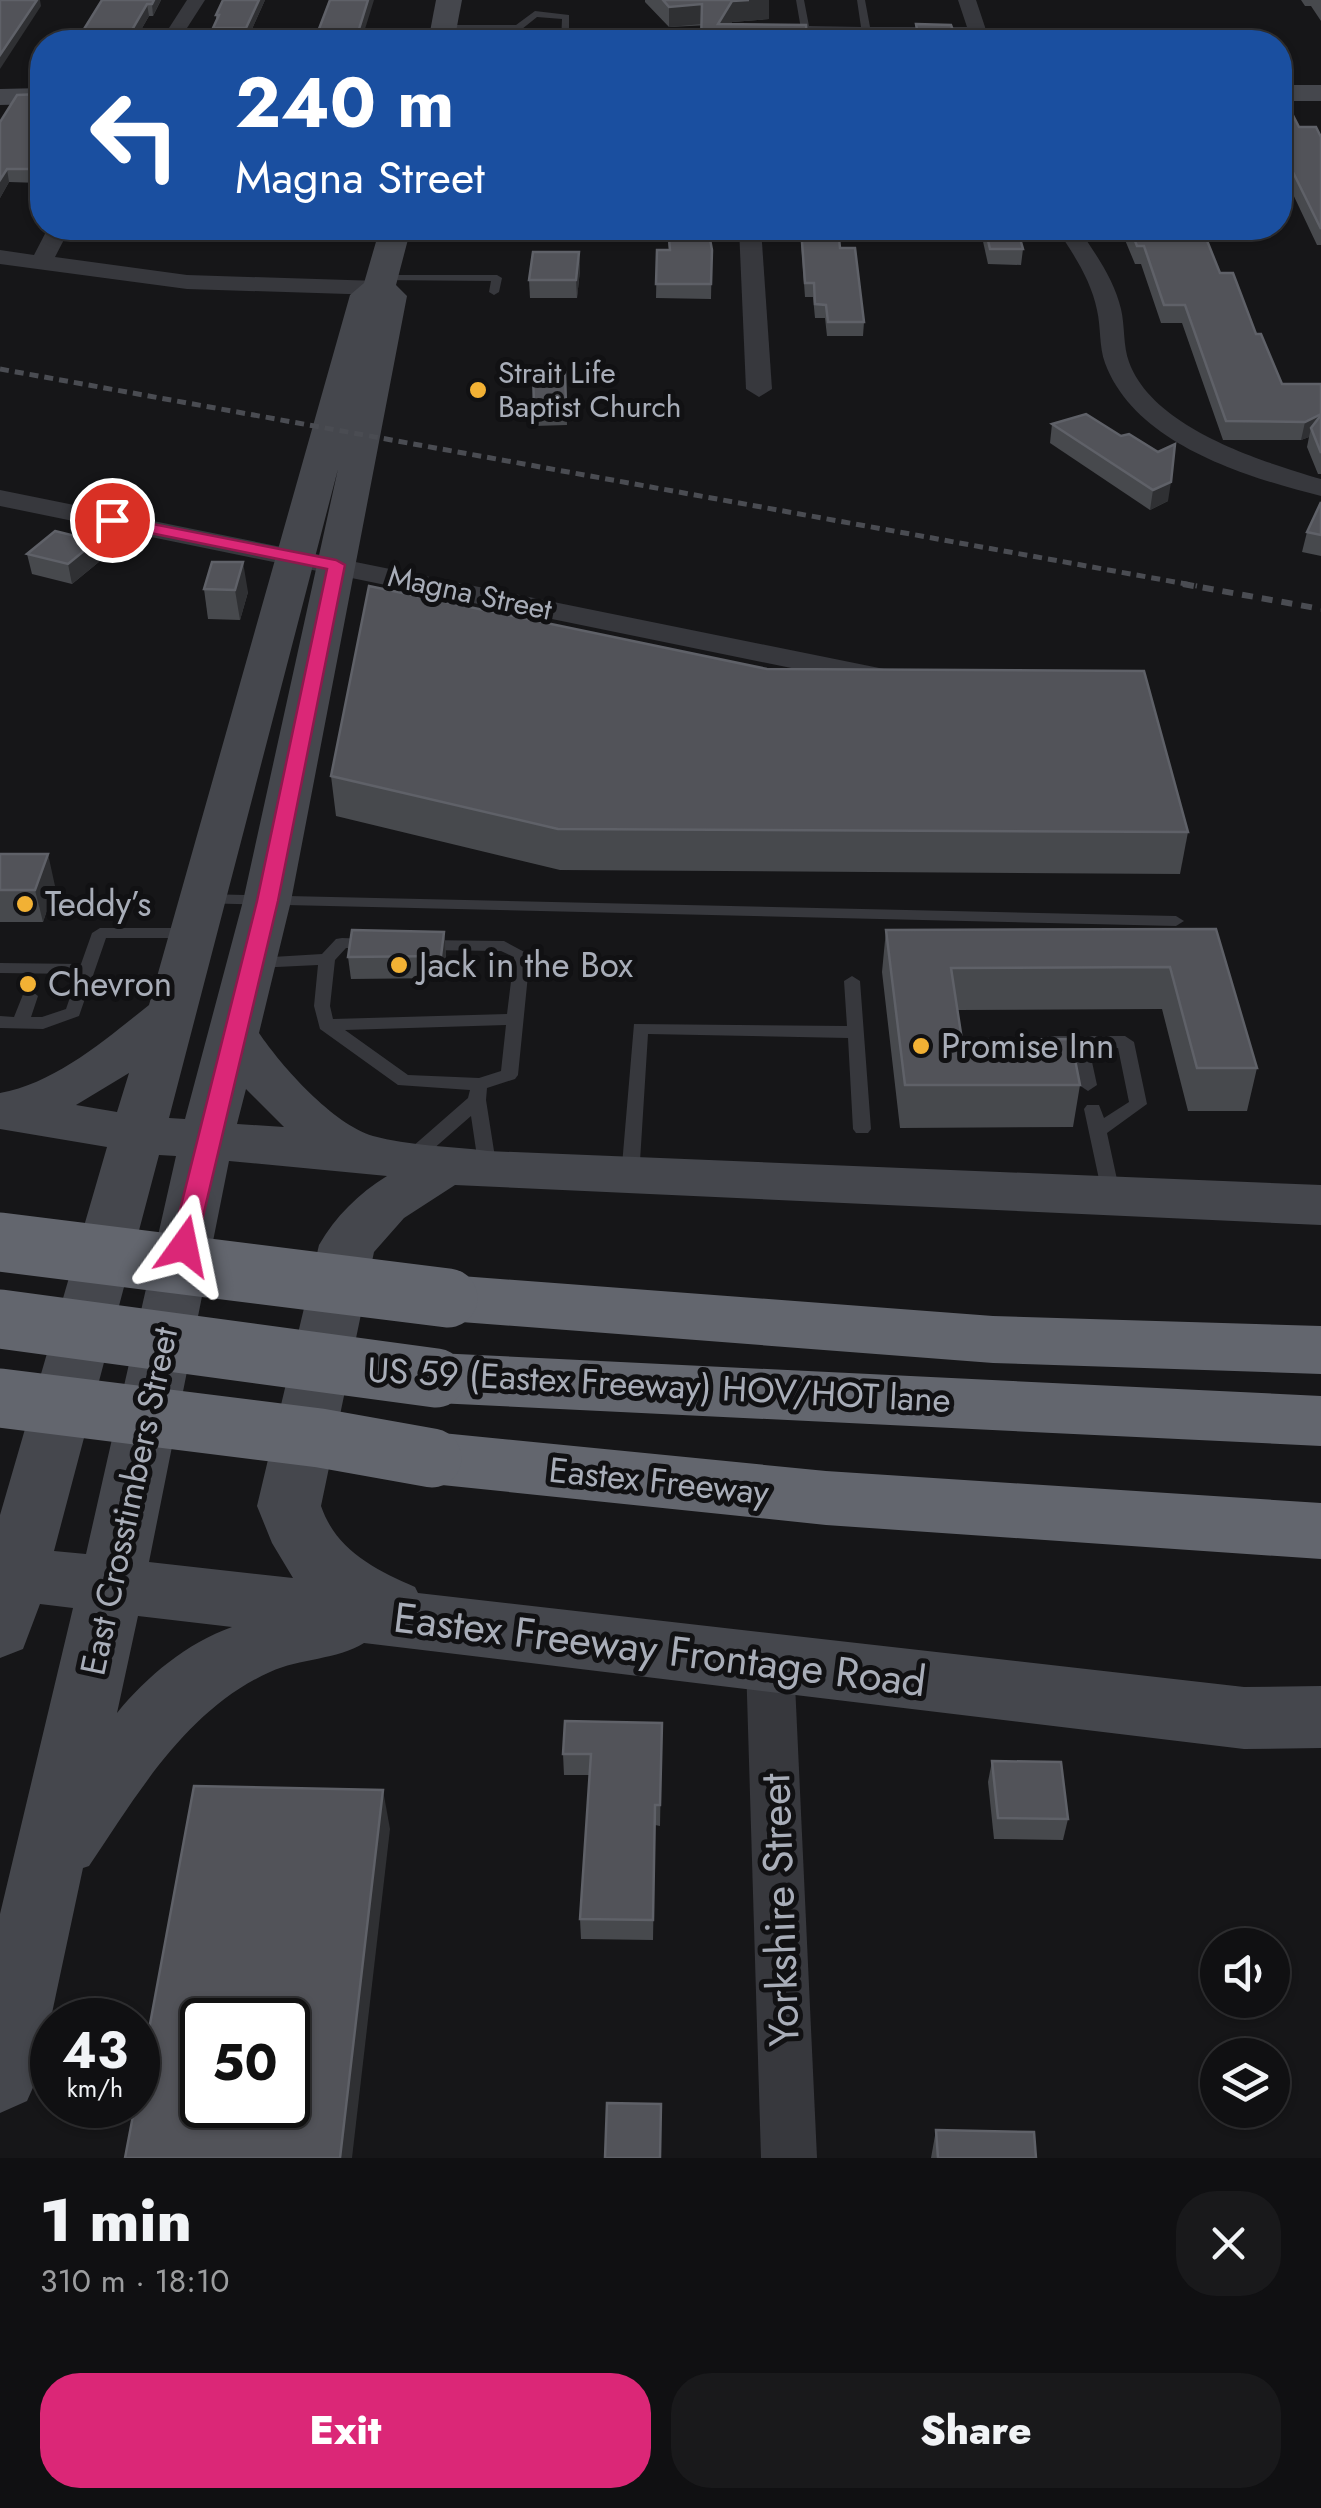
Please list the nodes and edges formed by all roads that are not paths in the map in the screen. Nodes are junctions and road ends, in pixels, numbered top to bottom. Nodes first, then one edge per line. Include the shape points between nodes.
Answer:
1 (196, 0) edge
2 (449, 0) edge
3 (800, 0) edge
4 (861, 0) edge
5 (967, 0) edge
6 (518, 28) joint
7 (177, 30) edge
8 (444, 30) edge
9 (497, 30) edge
10 (566, 30) edge
11 (866, 30) joint
12 (977, 30) edge
13 (1292, 93) edge
14 (1321, 93) edge
15 (30, 96) edge
16 (0, 97) edge
17 (1292, 103) edge
18 (1321, 104) edge
19 (53, 240) edge
20 (392, 240) edge
21 (751, 240) edge
22 (1076, 240) edge
23 (0, 257) edge
24 (41, 262) junction
25 (380, 283) junction
26 (494, 292) dead end
27 (760, 389) dead end
28 (1321, 488) edge
29 (0, 498) edge
30 (317, 562) junction
31 (920, 685) edge
32 (267, 901) junction
33 (198, 916) junction
34 (1176, 921) dead end
35 (328, 958) junction
36 (251, 964) junction
37 (0, 968) edge
38 (88, 969) junction
39 (852, 981) dead end
40 (30, 996) dead end
41 (172, 1012) junction
42 (514, 1018) junction
43 (0, 1022) edge
44 (20, 1022) junction
45 (326, 1024) junction
46 (856, 1032) junction
47 (234, 1035) junction
48 (1021, 1042) edge
49 (1079, 1042) junction
50 (1088, 1084) dead end
51 (478, 1092) junction
52 (1093, 1108) dead end
53 (1, 1111) edge
54 (862, 1129) dead end
55 (1098, 1130) junction
56 (139, 1134) junction
57 (206, 1141) junction
58 (425, 1162) junction
59 (630, 1178) junction
60 (1112, 1198) junction
61 (1321, 1205) edge
62 (0, 1242) edge
63 (0, 1319) edge
64 (1321, 1350) edge
65 (0, 1398) edge
66 (1321, 1420) edge
67 (1321, 1531) edge
68 (111, 1584) junction
69 (4, 1592) edge
70 (407, 1619) junction
71 (770, 1662) junction
72 (1321, 1717) edge
73 (47, 1867) junction
74 (0, 2073) edge
75 (789, 2158) edge

1 - 7 street
2 - 8 main road
3 - 11 lane via 805,29
4 - 11 lane
5 - 12 street
6 - 9 lane
6 - 10 lane via 535,14 566,16
13 - 14 main road
15 - 16 main road
17 - 18 main road
19 - 24 street
20 - 25 main road, East Crosstimbers Street
21 - 27 street
22 - 28 street via 1105,295 1116,362 1135,393 1183,432
23 - 24 street
24 - 25 street via 187,282
25 - 26 lane via 497,278
25 - 30 main road, East Crosstimbers Street via 390,296 366,436
29 - 30 street, Magna Street
30 - 31 street, Magna Street
30 - 32 main road, East Crosstimbers Street
30 - 33 main road, East Crosstimbers Street
32 - 33 lane
32 - 34 lane
32 - 36 main road, East Crosstimbers Street
33 - 38 lane via 100,933
33 - 41 main road, East Crosstimbers Street
35 - 36 lane
35 - 42 lane via 342,944 504,946 522,955
35 - 45 lane
36 - 47 main road, East Crosstimbers Street
37 - 38 lane
38 - 44 lane via 73,1012
39 - 46 lane
40 - 44 lane
41 - 53 main road via 102,1070 48,1099
41 - 56 main road, East Crosstimbers Street
42 - 45 lane
42 - 51 lane via 509,1075
43 - 44 lane
45 - 51 lane via 404,1081
46 - 54 lane
46 - 59 lane via 640,1028
47 - 57 main road, East Crosstimbers Street
47 - 58 main road via 286,1101
48 - 49 lane
49 - 50 lane
49 - 55 lane via 1125,1042 1138,1104
51 - 58 lane
51 - 58 lane
52 - 55 lane
53 - 56 main road
55 - 60 lane
56 - 57 main road
56 - 69 main road, East Crosstimbers Street
57 - 58 main road
57 - 68 main road, East Crosstimbers Street
58 - 59 main road
58 - 70 main road via 347,1245 289,1506 297,1536 316,1562
59 - 60 main road
60 - 61 main road
62 - 64 highway, bridge via 448,1298 800,1329
63 - 66 highway, US 59 (Eastex Freeway) HOV/HOT lane, bridge via 436,1378
65 - 67 highway, Eastex Freeway, bridge via 432,1458 826,1498
68 - 69 main road, Eastex Freeway Frontage Road
68 - 70 main road, Eastex Freeway Frontage Road
68 - 73 main road, East Crosstimbers Street
70 - 71 main road, Eastex Freeway Frontage Road
70 - 73 main road via 302,1630 229,1657 187,1684 133,1740
71 - 72 main road, Eastex Freeway Frontage Road via 1244,1718
71 - 75 street, Yorkshire Street
73 - 74 main road, East Crosstimbers Street

